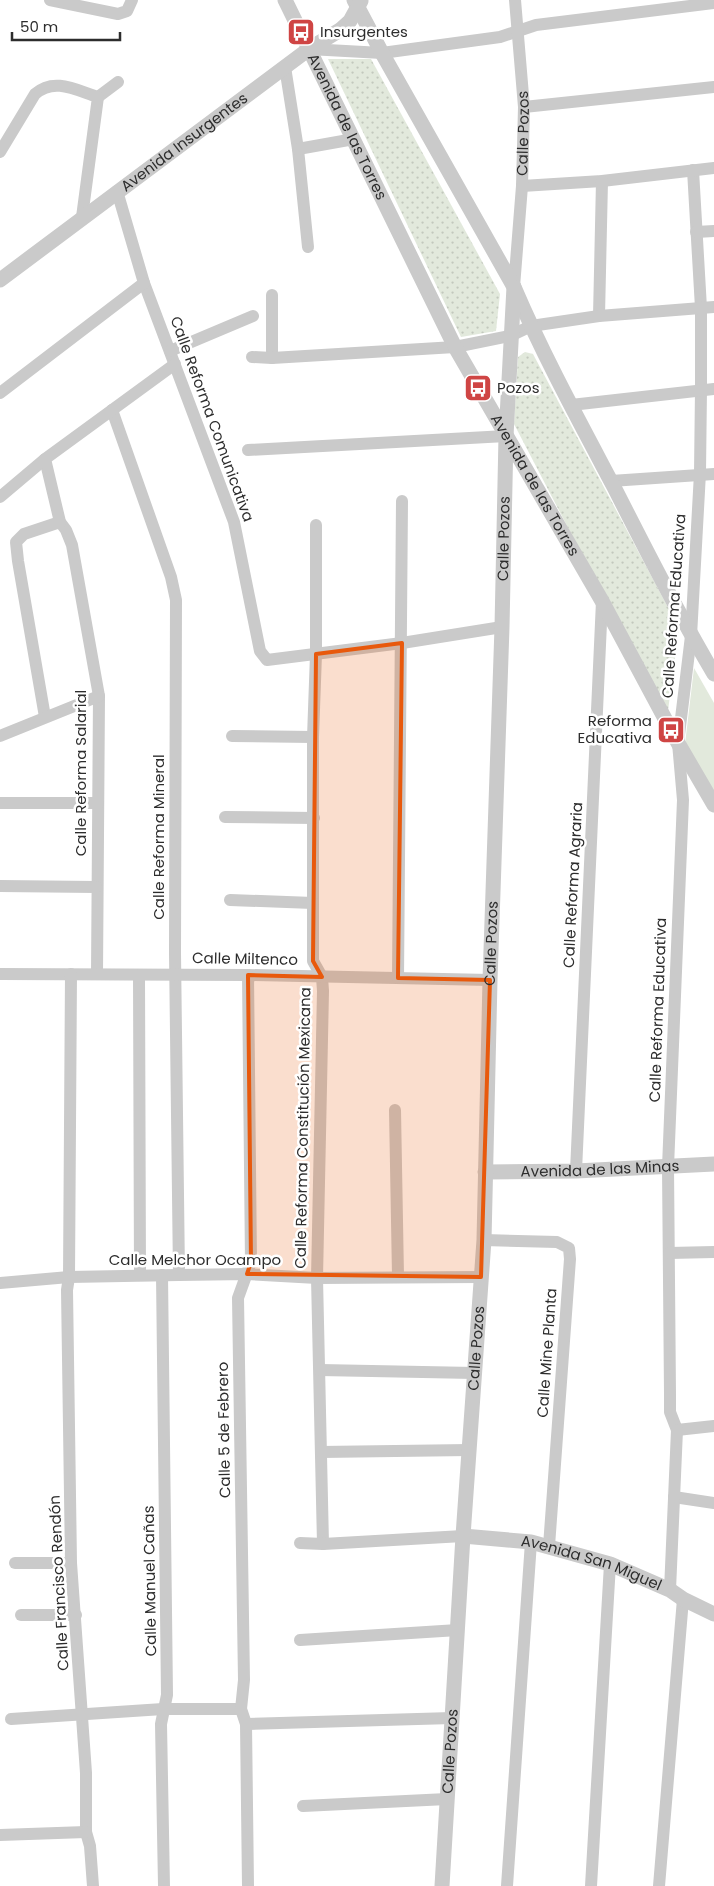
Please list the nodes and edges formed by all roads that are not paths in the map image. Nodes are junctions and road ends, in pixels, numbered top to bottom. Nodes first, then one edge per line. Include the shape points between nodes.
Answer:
1 (50, 0) edge
2 (132, 0) edge
3 (285, 0) edge
4 (516, 0) edge
5 (358, 2) edge
6 (714, 3) edge
7 (519, 31) junction
8 (309, 49) junction
9 (382, 53) junction
10 (285, 67) junction
11 (118, 82) dead end
12 (714, 87) edge
13 (98, 96) junction
14 (524, 107) junction
15 (354, 138) junction
16 (298, 149) junction
17 (0, 152) edge
18 (714, 168) edge
19 (693, 170) junction
20 (602, 181) junction
21 (522, 186) junction
22 (117, 191) junction
23 (82, 217) junction
24 (714, 231) edge
25 (696, 232) junction
26 (308, 247) dead end
27 (0, 280) edge
28 (144, 283) junction
29 (514, 287) junction
30 (272, 295) dead end
31 (708, 308) edge
32 (253, 316) dead end
33 (599, 316) junction
34 (531, 326) junction
35 (510, 336) junction
36 (455, 347) junction
37 (170, 351) junction
38 (252, 358) dead end
39 (272, 358) junction
40 (175, 364) junction
41 (708, 389) edge
42 (0, 392) edge
43 (571, 405) junction
44 (112, 410) junction
45 (506, 436) junction
46 (248, 450) dead end
47 (44, 459) junction
48 (700, 474) junction
49 (714, 474) edge
50 (611, 481) junction
51 (0, 497) edge
52 (402, 500) dead end
53 (60, 522) junction
54 (316, 524) dead end
55 (602, 601) junction
56 (502, 626) junction
57 (691, 636) junction
58 (402, 643) junction
59 (316, 654) junction
60 (714, 674) edge
61 (99, 696) junction
62 (45, 717) junction
63 (0, 736) edge
64 (232, 736) dead end
65 (313, 737) junction
66 (678, 743) junction
67 (0, 803) edge
68 (98, 803) junction
69 (714, 805) edge
70 (225, 816) dead end
71 (314, 818) junction
72 (0, 886) edge
73 (96, 887) junction
74 (230, 900) dead end
75 (313, 903) junction
76 (0, 974) edge
77 (71, 974) junction
78 (97, 974) junction
79 (139, 974) junction
80 (176, 975) junction
81 (248, 975) junction
82 (322, 977) junction
83 (398, 978) junction
84 (490, 980) junction
85 (395, 1110) dead end
86 (714, 1164) edge
87 (668, 1167) junction
88 (576, 1171) junction
89 (485, 1172) junction
90 (484, 1240) junction
91 (714, 1252) edge
92 (669, 1253) junction
93 (179, 1274) junction
94 (247, 1274) junction
95 (140, 1275) junction
96 (162, 1275) junction
97 (398, 1276) junction
98 (69, 1277) junction
99 (481, 1277) junction
100 (317, 1278) junction
101 (0, 1283) edge
102 (320, 1370) junction
103 (474, 1372) junction
104 (714, 1426) edge
105 (678, 1430) junction
106 (469, 1450) junction
107 (321, 1452) junction
108 (674, 1497) junction
109 (714, 1503) edge
110 (463, 1536) junction
111 (531, 1542) junction
112 (300, 1543) dead end
113 (323, 1544) junction
114 (549, 1546) junction
115 (71, 1563) junction
116 (15, 1564) dead end
117 (610, 1564) junction
118 (670, 1590) junction
119 (684, 1599) junction
120 (714, 1614) edge
121 (20, 1615) dead end
122 (76, 1615) junction
123 (458, 1630) junction
124 (300, 1640) dead end
125 (163, 1709) junction
126 (241, 1709) junction
127 (83, 1715) junction
128 (452, 1718) junction
129 (10, 1719) dead end
130 (246, 1724) junction
131 (447, 1799) junction
132 (303, 1806) dead end
133 (86, 1832) junction
134 (0, 1835) edge
135 (93, 1886) edge
136 (164, 1886) edge
137 (248, 1886) edge
138 (442, 1886) edge
139 (507, 1886) edge
140 (591, 1886) edge
141 (659, 1886) edge

1 - 2 street via 118,14 127,11
3 - 8 street, Avenida de las Torres
4 - 7 street, Calle Pozos
5 - 8 street, Avenida Insurgentes via 350,20 340,30
5 - 9 street
6 - 7 street via 536,25
7 - 9 street via 500,37
7 - 14 street, Calle Pozos
8 - 9 street
8 - 10 street, Avenida Insurgentes
8 - 15 street, Avenida de las Torres
9 - 29 street
10 - 16 street
10 - 22 street, Avenida Insurgentes
11 - 13 street
12 - 14 street
13 - 17 street via 56,85 44,87 35,94
13 - 23 street
14 - 21 street, Calle Pozos
15 - 16 street
15 - 36 street, Avenida de las Torres
16 - 26 street
18 - 19 street
19 - 20 street
19 - 25 street, Calle Reforma Educativa
20 - 21 street
20 - 33 street
21 - 29 street, Calle Pozos
22 - 23 street, Avenida Insurgentes
22 - 28 street, Calle Reforma Comunicativa
23 - 27 street, Avenida Insurgentes
24 - 25 street
25 - 31 street, Calle Reforma Educativa
28 - 37 street, Calle Reforma Comunicativa
28 - 42 street
29 - 34 street
29 - 35 street, Calle Pozos
30 - 39 street
31 - 33 street
31 - 41 street, Calle Reforma Educativa
32 - 37 street
33 - 34 street
34 - 35 street
34 - 43 street
35 - 36 street
35 - 45 street, Calle Pozos
36 - 39 street
36 - 45 street, Avenida de las Torres
37 - 40 street, Calle Reforma Comunicativa
38 - 39 street
40 - 44 street
40 - 59 street, Calle Reforma Comunicativa via 234,522 260,651 267,660
41 - 43 street
41 - 48 street, Calle Reforma Educativa
43 - 50 street
44 - 47 street
44 - 80 street, Calle Reforma Mineral via 171,577 176,600
45 - 46 street
45 - 55 street, Avenida de las Torres
45 - 56 street, Calle Pozos
47 - 51 street
47 - 53 street, Calle Reforma Salarial
48 - 49 street
48 - 50 street
48 - 57 street, Calle Reforma Educativa
50 - 57 street
52 - 58 street
53 - 61 street, Calle Reforma Salarial via 72,545
53 - 62 street via 24,534 16,542
54 - 59 street, Calle Reforma Constitución Mexicana
55 - 66 street, Avenida de las Torres
55 - 88 street, Calle Reforma Agraria
56 - 58 street
56 - 84 street, Calle Pozos
57 - 60 street
57 - 66 street, Calle Reforma Educativa
58 - 59 street
58 - 83 street
59 - 65 street, Calle Reforma Constitución Mexicana
61 - 62 street
61 - 68 street, Calle Reforma Salarial
62 - 63 street
64 - 65 street
65 - 71 street, Calle Reforma Constitución Mexicana
66 - 69 street, Avenida de las Torres
66 - 87 street, Calle Reforma Educativa via 683,800
67 - 68 street
68 - 73 street, Calle Reforma Salarial
70 - 71 street
71 - 75 street, Calle Reforma Constitución Mexicana
72 - 73 street
73 - 78 street, Calle Reforma Salarial
74 - 75 street
75 - 82 street, Calle Reforma Constitución Mexicana via 313,960
76 - 77 street, Calle Miltenco
77 - 78 street, Calle Miltenco
77 - 98 street, Calle Francisco Rendón
78 - 79 street, Calle Miltenco
79 - 80 street, Calle Miltenco
79 - 95 street
80 - 81 street, Calle Miltenco
80 - 93 street, Calle Reforma Mineral
81 - 82 street, Calle Miltenco
81 - 94 street, Calle 5 de Febrero via 251,1262
82 - 83 street, Calle Miltenco
82 - 100 street, Calle Reforma Constitución Mexicana
83 - 84 street, Calle Miltenco
84 - 89 street, Calle Pozos
85 - 97 street
86 - 87 street, Avenida de las Minas
87 - 88 street, Avenida de las Minas
87 - 92 street, Calle Reforma Educativa
88 - 89 street, Avenida de las Minas
89 - 90 street, Calle Pozos
90 - 99 street, Calle Pozos
90 - 114 street, Calle Mine Planta via 557,1242 569,1248
91 - 92 street
92 - 105 street, Calle Reforma Educativa via 670,1412
93 - 94 street, Calle Melchor Ocampo
93 - 96 street, Calle Melchor Ocampo
94 - 100 street, Calle Melchor Ocampo
94 - 126 street, Calle 5 de Febrero via 238,1298 244,1680
95 - 96 street, Calle Melchor Ocampo
95 - 98 street, Calle Melchor Ocampo
96 - 125 street, Calle Manuel Cañas via 167,1695
97 - 99 street, Calle Melchor Ocampo
97 - 100 street, Calle Melchor Ocampo
98 - 101 street, Calle Melchor Ocampo
98 - 115 street, Calle Francisco Rendón
99 - 103 street, Calle Pozos
100 - 102 street, Calle Reforma Constitución Mexicana
102 - 103 street
102 - 107 street, Calle Reforma Constitución Mexicana
103 - 106 street, Calle Pozos
104 - 105 street
105 - 108 street
106 - 107 street
106 - 110 street, Calle Pozos
107 - 113 street, Calle Reforma Constitución Mexicana
108 - 109 street
108 - 118 street
110 - 111 street, Avenida San Miguel
110 - 113 street
110 - 123 street, Calle Pozos
111 - 114 street, Avenida San Miguel
111 - 139 street
112 - 113 street
114 - 117 street, Avenida San Miguel
115 - 116 street
115 - 122 street, Calle Francisco Rendón
117 - 118 street, Avenida San Miguel
117 - 140 street
118 - 119 street, Avenida San Miguel
119 - 120 street, Avenida San Miguel
119 - 141 street
121 - 122 street
122 - 127 street, Calle Francisco Rendón
123 - 124 street
123 - 128 street, Calle Pozos
125 - 126 street
125 - 127 street
125 - 136 street, Calle Manuel Cañas
126 - 130 street, Calle 5 de Febrero
127 - 129 street
127 - 133 street, Calle Francisco Rendón
128 - 130 street
128 - 131 street, Calle Pozos
130 - 137 street, Calle 5 de Febrero
131 - 132 street
131 - 138 street, Calle Pozos
133 - 134 street
133 - 135 street, Calle Francisco Rendón

